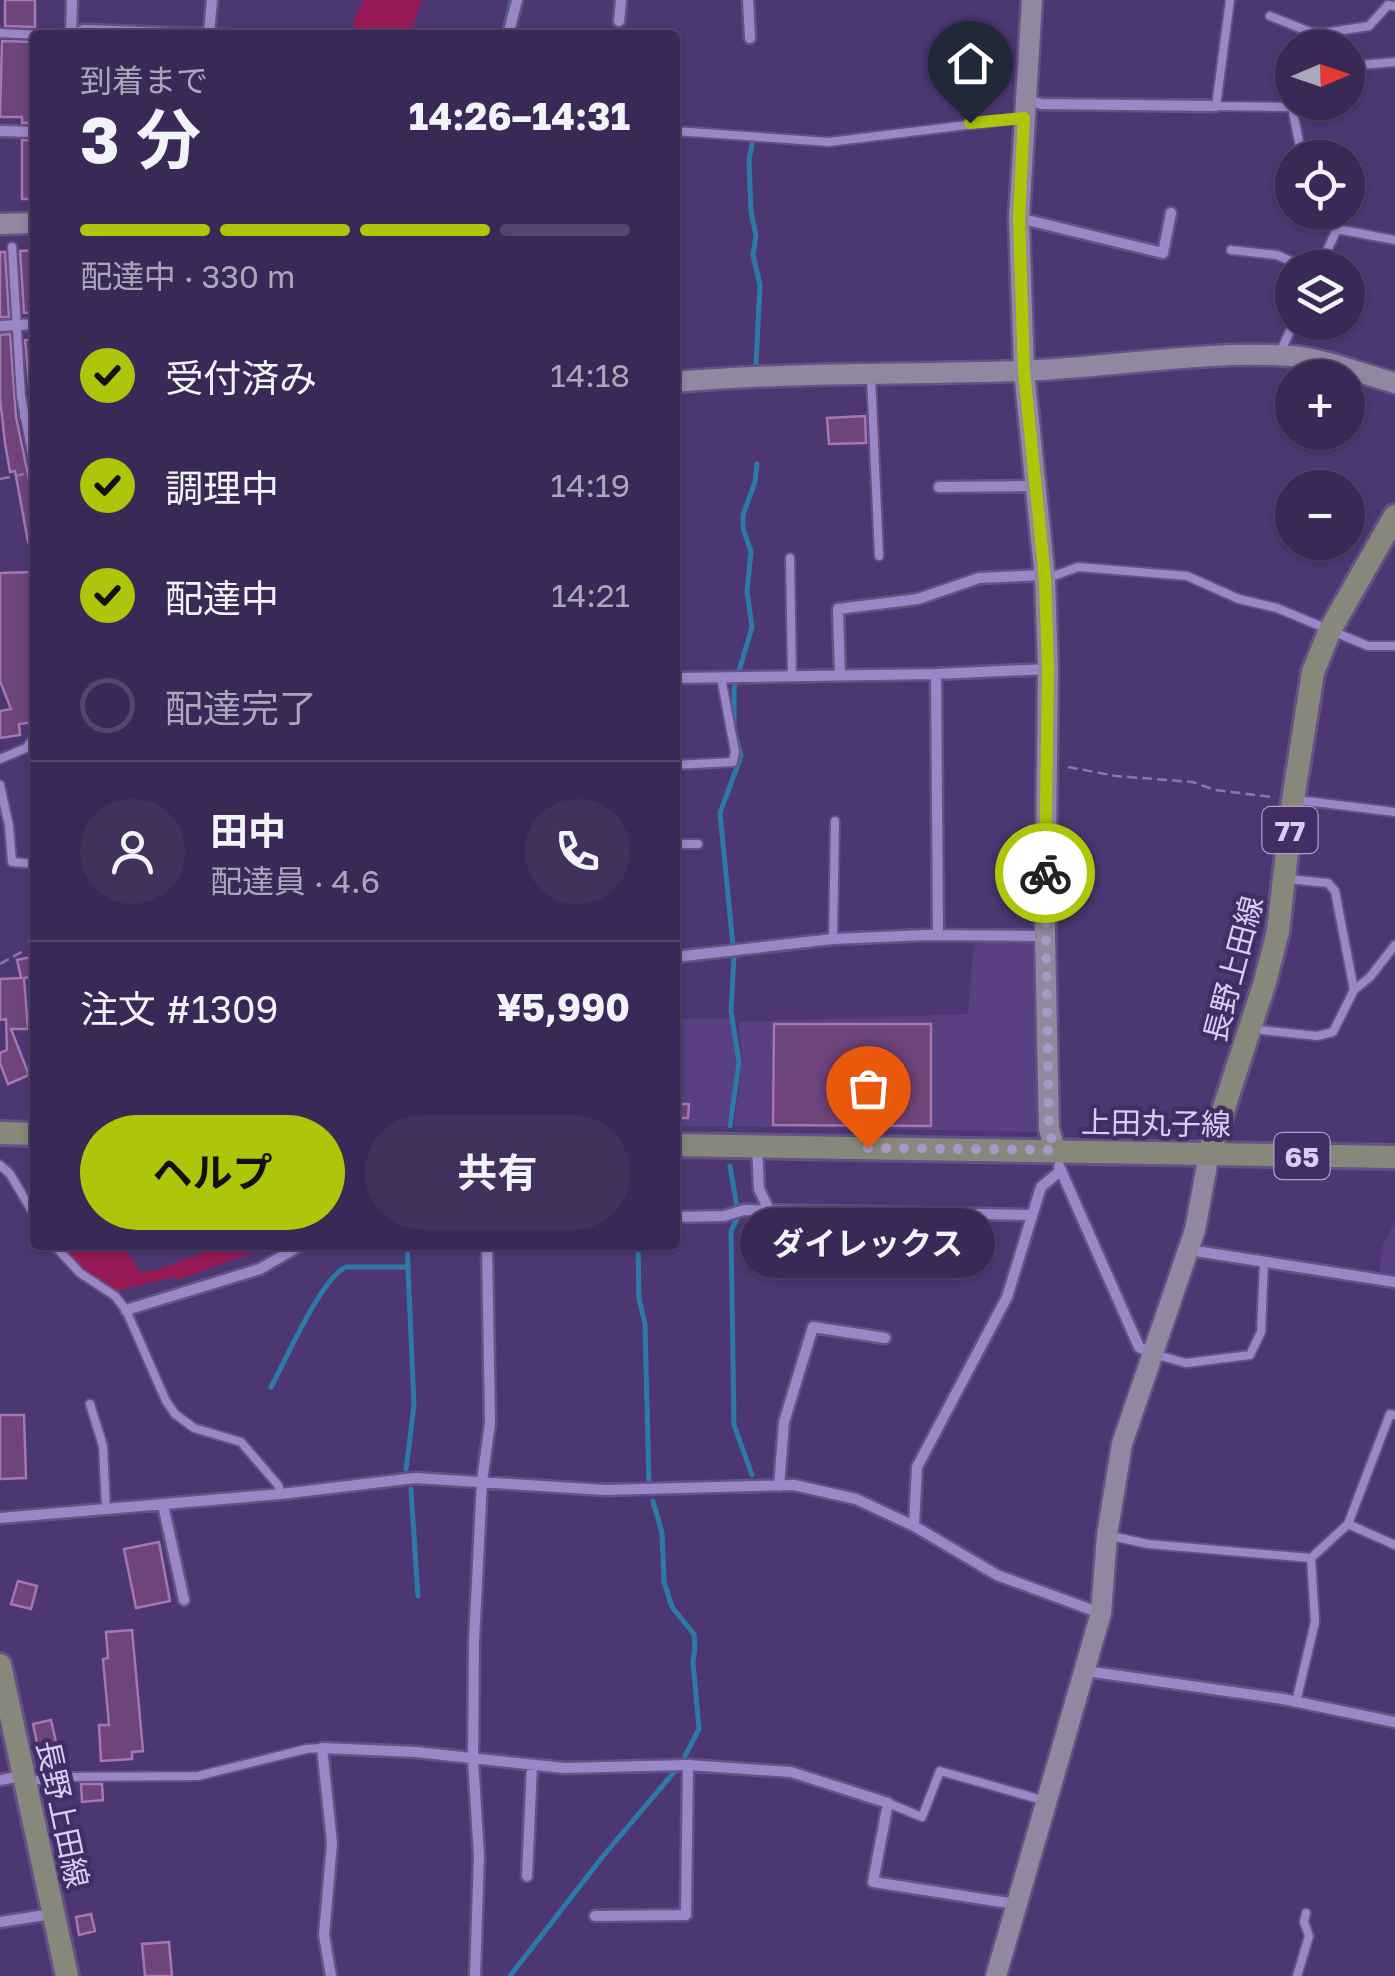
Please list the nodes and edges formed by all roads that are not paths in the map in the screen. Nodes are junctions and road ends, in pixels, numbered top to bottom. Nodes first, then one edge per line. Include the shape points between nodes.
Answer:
1 (72, 0) edge
2 (212, 0) edge
3 (517, 0) edge
4 (621, 0) edge
5 (748, 0) edge
6 (1032, 0) edge
7 (1230, 0) edge
8 (1395, 6) edge
9 (1270, 16) dead end
10 (619, 21) dead end
11 (72, 30) edge
12 (209, 30) edge
13 (509, 30) edge
14 (1305, 30) edge
15 (1343, 30) edge
16 (0, 33) edge
17 (30, 34) edge
18 (750, 38) dead end
19 (1395, 62) edge
20 (1365, 65) edge
21 (1275, 105) edge
22 (1216, 106) junction
23 (1024, 109) junction
24 (0, 131) edge
25 (680, 131) edge
26 (30, 132) edge
27 (1171, 213) dead end
28 (1019, 218) junction
29 (30, 223) edge
30 (0, 224) edge
31 (1342, 230) edge
32 (1395, 240) edge
33 (12, 247) dead end
34 (1231, 250) dead end
35 (1275, 255) edge
36 (30, 324) edge
37 (17, 325) junction
38 (0, 326) edge
39 (1286, 340) edge
40 (1278, 356) junction
41 (1024, 371) junction
42 (871, 376) junction
43 (680, 382) edge
44 (1395, 383) edge
45 (30, 415) edge
46 (1037, 486) junction
47 (939, 487) dead end
48 (1395, 516) edge
49 (879, 556) dead end
50 (790, 558) dead end
51 (1045, 577) junction
52 (1330, 630) junction
53 (1395, 646) edge
54 (1048, 669) junction
55 (840, 674) junction
56 (936, 674) junction
57 (792, 676) junction
58 (721, 677) junction
59 (680, 678) edge
60 (30, 743) edge
61 (0, 759) edge
62 (680, 765) edge
63 (0, 785) edge
64 (1293, 800) junction
65 (1395, 812) edge
66 (835, 821) dead end
67 (680, 844) edge
68 (698, 844) dead end
69 (30, 864) edge
70 (1286, 879) junction
71 (938, 936) junction
72 (1044, 936) junction
73 (833, 939) junction
74 (1395, 945) edge
75 (680, 957) edge
76 (1354, 990) junction
77 (1250, 1029) junction
78 (0, 1133) edge
79 (30, 1134) edge
80 (680, 1145) edge
81 (757, 1146) junction
82 (1208, 1154) junction
83 (1395, 1157) edge
84 (1057, 1160) junction
85 (0, 1166) edge
86 (30, 1208) edge
87 (769, 1210) junction
88 (1032, 1215) junction
89 (680, 1217) edge
90 (59, 1250) edge
91 (293, 1250) edge
92 (487, 1250) edge
93 (1188, 1250) junction
94 (1264, 1262) junction
95 (1395, 1282) edge
96 (126, 1310) junction
97 (885, 1338) dead end
98 (1154, 1354) junction
99 (90, 1404) dead end
100 (1395, 1415) edge
101 (482, 1482) junction
102 (779, 1486) junction
103 (281, 1494) junction
104 (162, 1505) junction
105 (106, 1509) junction
106 (0, 1518) edge
107 (1348, 1524) junction
108 (914, 1526) junction
109 (1107, 1536) junction
110 (1395, 1545) edge
111 (1311, 1558) junction
112 (184, 1600) dead end
113 (1100, 1613) junction
114 (0, 1665) edge
115 (1086, 1672) junction
116 (1296, 1702) junction
117 (1395, 1722) edge
118 (322, 1748) junction
119 (473, 1760) junction
120 (532, 1765) junction
121 (688, 1766) junction
122 (0, 1780) edge
123 (26, 1780) junction
124 (1048, 1801) junction
125 (888, 1803) junction
126 (527, 1876) dead end
127 (1015, 1904) junction
128 (1306, 1913) dead end
129 (53, 1914) junction
130 (595, 1916) dead end
131 (0, 1922) edge
132 (67, 1976) edge
133 (331, 1976) edge
134 (475, 1976) edge
135 (996, 1976) edge
136 (1297, 1976) edge

1 - 11 street
2 - 12 street
3 - 13 street
4 - 10 street
5 - 18 street
6 - 23 street
7 - 22 lane
8 - 15 lane via 1388,5 1369,26
9 - 14 lane
16 - 17 lane
19 - 20 lane
21 - 22 lane
22 - 23 street
23 - 25 lane via 829,142
23 - 28 street
24 - 26 street
27 - 28 street via 1163,253
28 - 41 street
29 - 30 street
31 - 32 lane
33 - 37 lane
34 - 35 lane
36 - 37 street
37 - 38 street
37 - 45 lane
39 - 40 lane
40 - 41 street
40 - 44 street
41 - 42 street
41 - 46 street
42 - 43 street
42 - 49 lane
46 - 47 street
46 - 51 street
48 - 52 main road, 長野上田線 / 77
50 - 57 lane
51 - 52 lane via 1078,567 1187,576
51 - 54 street
51 - 55 street via 979,578 918,599 838,609
52 - 53 lane via 1368,646
52 - 64 main road, 長野上田線 / 77 via 1314,672
54 - 56 street
54 - 72 street
55 - 56 street
55 - 57 street
56 - 71 street
57 - 58 street
58 - 59 street
58 - 62 lane via 733,762
60 - 61 lane
63 - 69 lane via 12,862
64 - 65 lane
64 - 70 main road, 長野上田線 / 77
66 - 73 lane
67 - 68 lane
70 - 76 lane via 1328,883 1335,891
70 - 77 main road, 長野上田線 / 77
71 - 72 street
71 - 73 street
72 - 84 street via 1049,1129
73 - 75 street
74 - 76 lane
76 - 77 lane via 1334,1032
77 - 82 main road, 長野上田線 / 77
78 - 79 main road
80 - 81 main road, 上田丸子線 / 65
81 - 84 main road, 上田丸子線 / 65
81 - 87 street via 759,1189
82 - 83 main road, 上田丸子線 / 65
82 - 84 main road, 上田丸子線 / 65
82 - 93 street
84 - 88 street
84 - 98 street via 1140,1347
85 - 86 lane
87 - 88 street
87 - 89 street
88 - 108 street via 1007,1297 917,1467
90 - 96 lane
91 - 96 street via 260,1269
92 - 101 street via 490,1423
93 - 94 street
93 - 98 street
94 - 95 street
94 - 98 lane via 1261,1332 1250,1355 1186,1363
96 - 103 lane via 175,1414 194,1428 241,1442
97 - 102 street via 813,1327 784,1422
98 - 109 street via 1122,1444
99 - 105 lane via 103,1446
100 - 107 lane
101 - 102 street via 605,1490
101 - 103 street via 415,1478
101 - 119 street
102 - 108 street via 856,1498
103 - 104 street
104 - 105 street
104 - 112 street
105 - 106 street
107 - 110 lane
107 - 111 lane
108 - 113 street via 997,1575
109 - 111 lane
109 - 113 street
111 - 116 lane via 1315,1622
113 - 115 street
114 - 123 main road, 長野上田線
115 - 116 street
115 - 124 street
116 - 117 street
118 - 119 street
118 - 123 lane via 198,1776
118 - 133 street via 332,1844 324,1935
119 - 120 street
119 - 134 street via 480,1856
120 - 121 street
120 - 126 street
121 - 125 street via 791,1772
121 - 130 street via 686,1915
122 - 123 street
123 - 129 main road, 長野上田線
124 - 125 lane via 940,1771 922,1817
124 - 127 street
125 - 127 street via 874,1882
127 - 135 street
128 - 136 lane via 1309,1936
129 - 131 street
129 - 132 main road, 長野上田線

